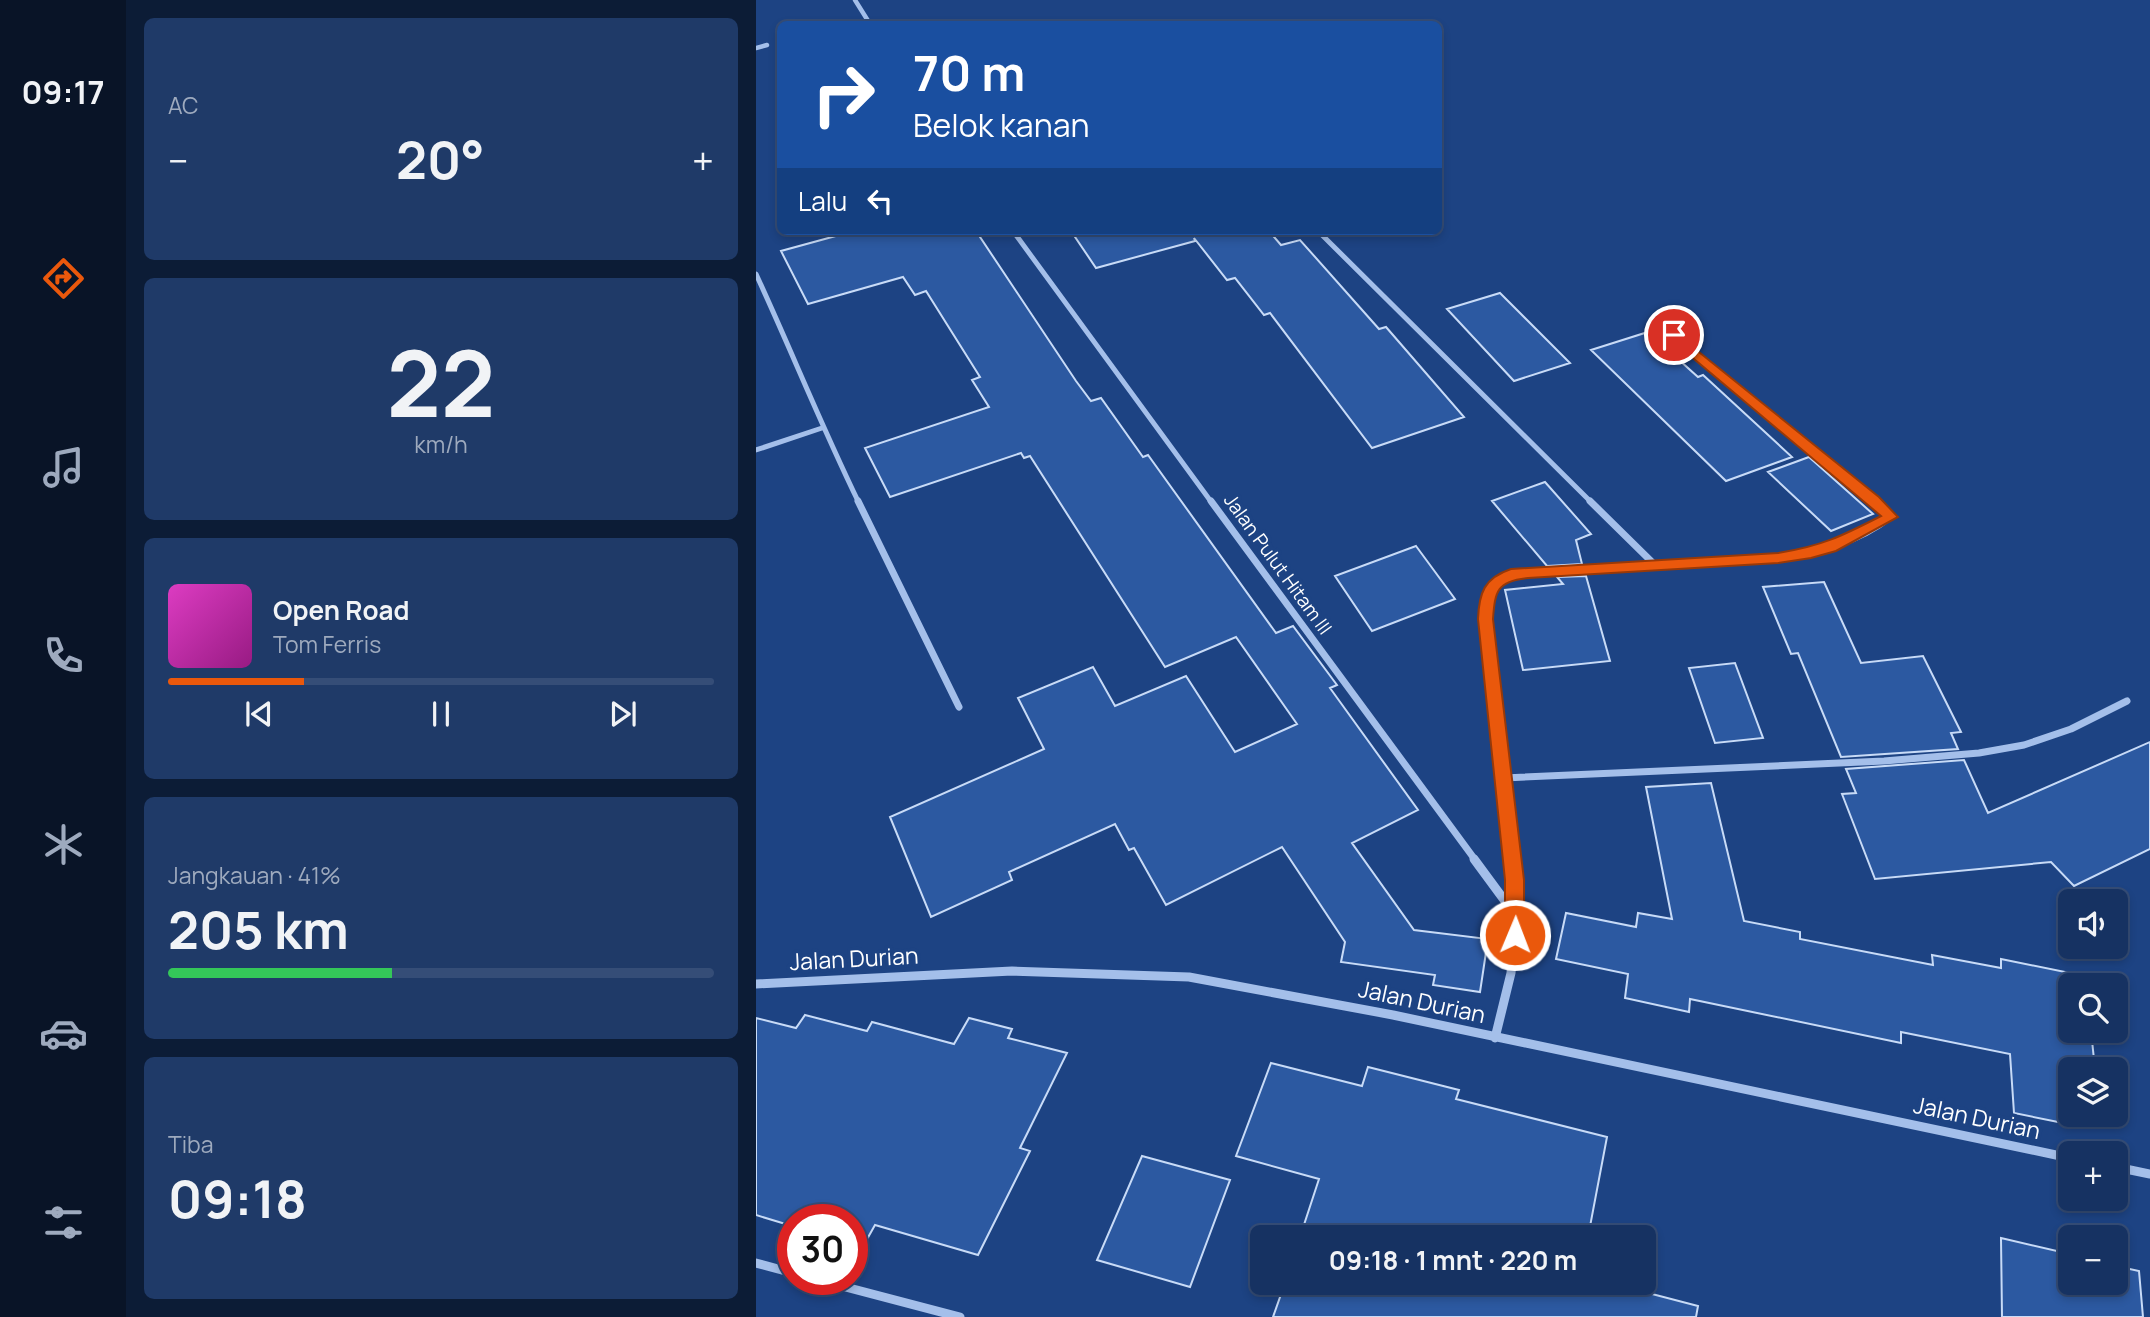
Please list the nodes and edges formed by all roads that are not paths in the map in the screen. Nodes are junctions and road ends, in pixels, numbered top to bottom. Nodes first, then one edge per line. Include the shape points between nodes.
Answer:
1 (855, 0) edge
2 (868, 21) edge
3 (767, 45) dead end
4 (756, 48) edge
5 (1016, 235) edge
6 (1322, 235) edge
7 (756, 274) edge
8 (1674, 335) dead end
9 (822, 428) junction
10 (756, 450) edge
11 (1654, 564) junction
12 (2127, 701) dead end
13 (959, 707) dead end
14 (1504, 778) junction
15 (1516, 916) junction
16 (756, 984) edge
17 (1495, 1038) junction
18 (2058, 1155) edge
19 (2128, 1169) edge
20 (2150, 1174) edge
21 (756, 1263) edge
22 (777, 1269) edge
23 (868, 1293) edge
24 (960, 1317) edge

1 - 2 street
3 - 4 street
5 - 15 street, Jalan Pulut Hitam III
6 - 11 street
7 - 9 street via 807,384
8 - 11 street via 1890,517 1811,553
9 - 10 street
9 - 13 street
11 - 14 street via 1511,574 1491,585 1486,619
12 - 14 street via 2071,729 2024,745 1979,753
14 - 15 street
15 - 17 street via 1511,973
16 - 17 street, Jalan Durian via 1012,971 1189,977 1393,1014
17 - 18 street, Jalan Durian
19 - 20 street
21 - 22 street
23 - 24 street

